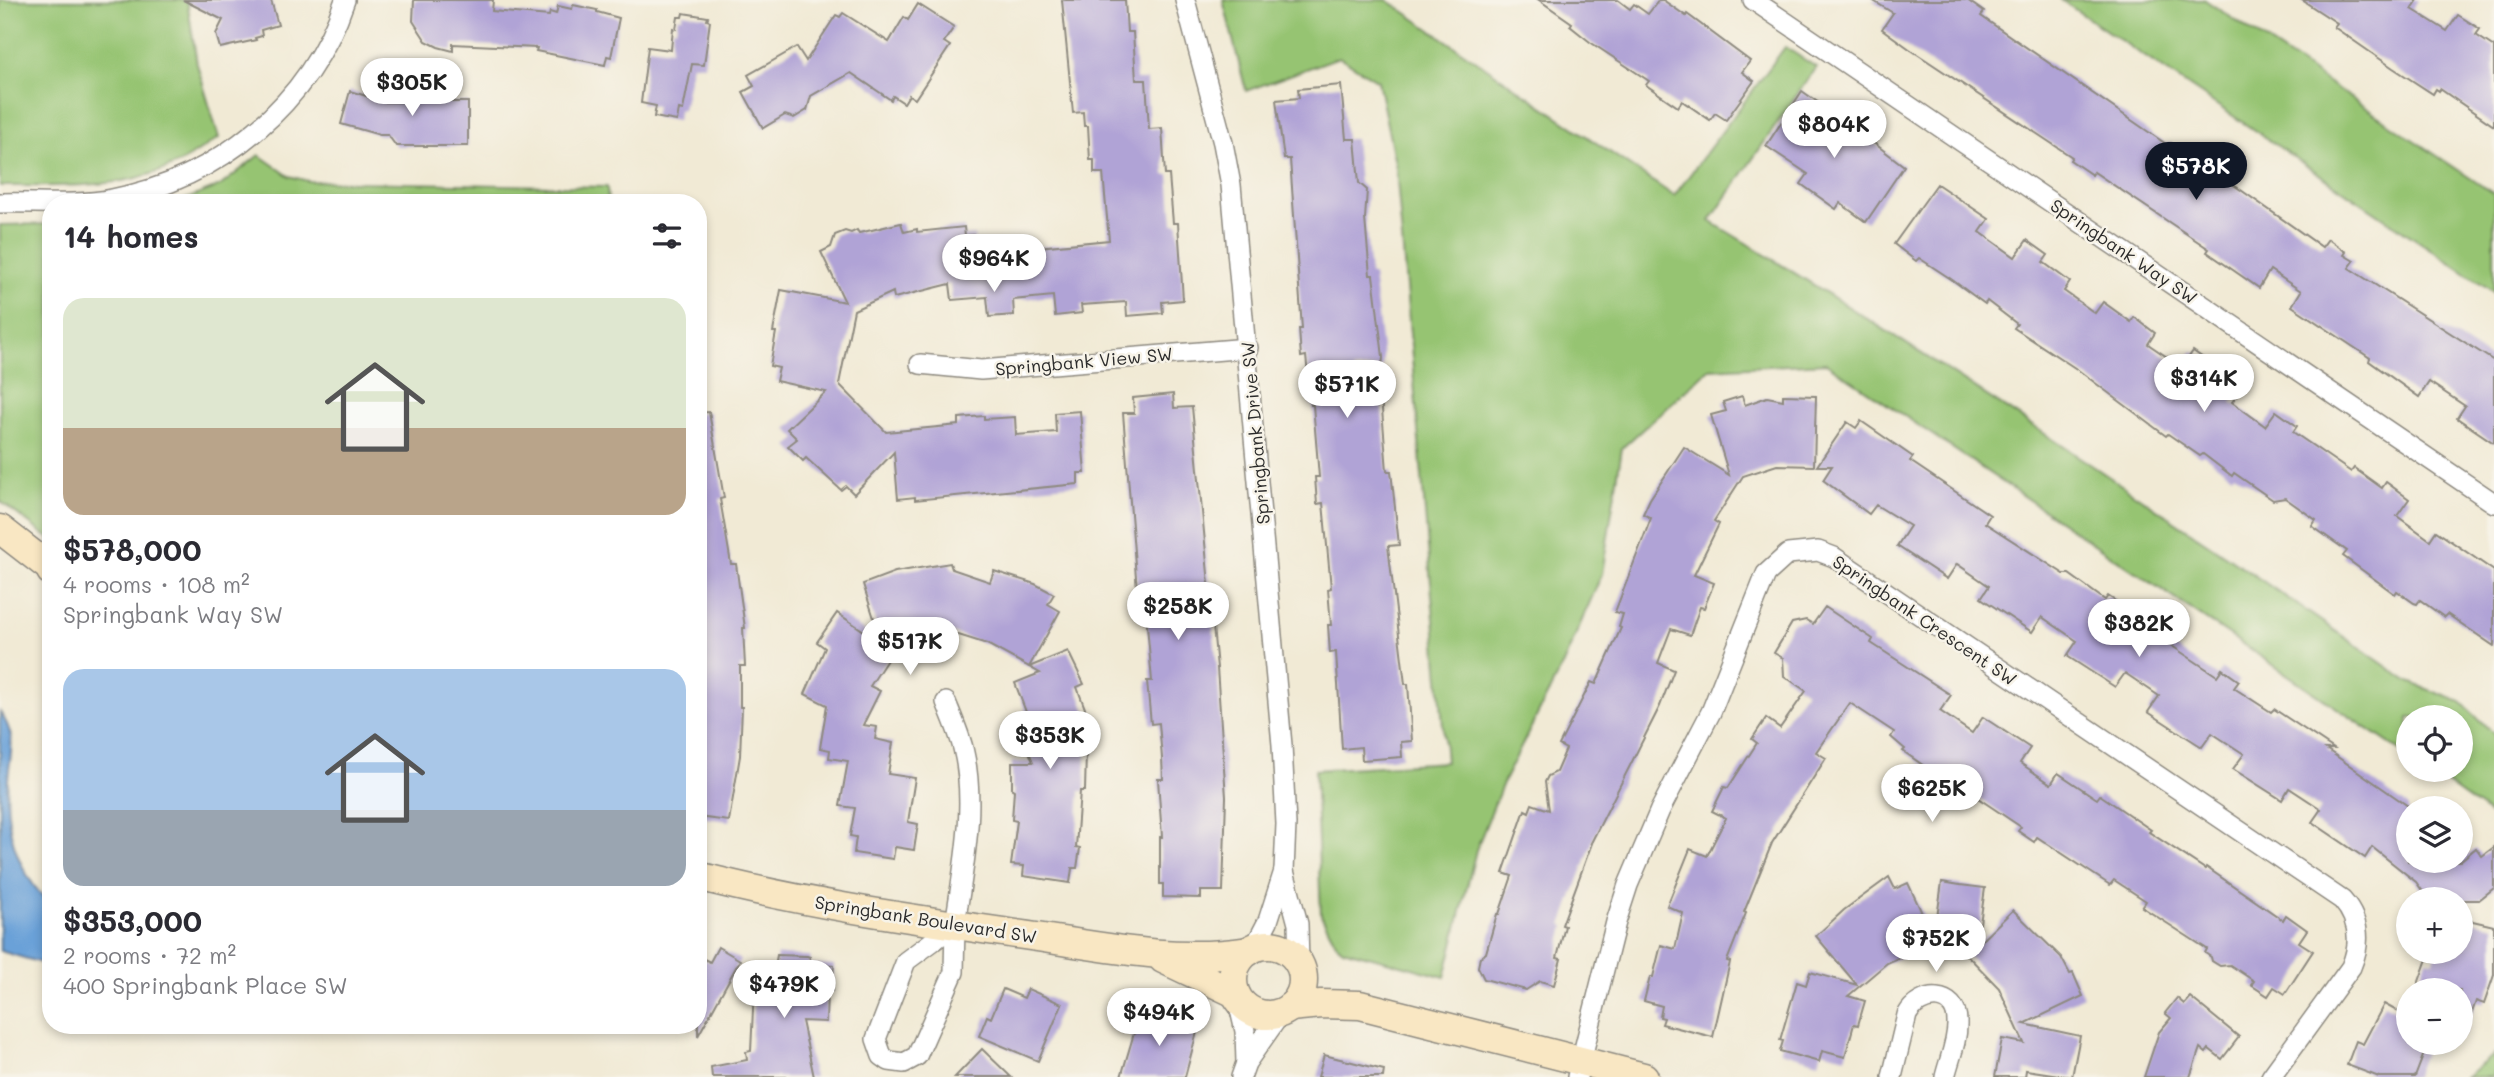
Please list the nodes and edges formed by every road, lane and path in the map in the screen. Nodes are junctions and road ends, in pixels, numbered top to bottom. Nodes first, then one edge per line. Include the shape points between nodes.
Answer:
1 (345, 0) edge
2 (1185, 0) edge
3 (1753, 0) edge
4 (131, 194) edge
5 (42, 202) edge
6 (0, 203) edge
7 (1248, 348) junction
8 (920, 364) dead end
9 (2494, 503) edge
10 (0, 529) edge
11 (42, 562) edge
12 (947, 702) dead end
13 (1284, 871) junction
14 (707, 878) edge
15 (955, 925) junction
16 (1252, 950) junction
17 (1154, 955) junction
18 (1300, 967) junction
19 (1236, 995) junction
20 (1360, 1005) junction
21 (1286, 1010) junction
22 (1579, 1069) edge
23 (1243, 1070) edge
24 (1644, 1077) edge
25 (1892, 1077) edge
26 (1945, 1077) edge
27 (2271, 1077) edge

1 - 4 street via 328,41 296,90 252,135 172,182
2 - 7 street, Springbank Drive SW via 1231,185
3 - 9 street, Springbank Way SW
5 - 6 street
7 - 8 street, Springbank View SW via 981,370
7 - 13 street, Springbank Drive SW via 1283,757
10 - 11 street
12 - 15 street via 963,747 968,800 966,854
13 - 16 street, Springbank Drive SW via 1268,921
13 - 18 street, Springbank Drive SW via 1298,924
14 - 15 street, Springbank Boulevard SW
15 - 15 street via 906,961 876,1039 882,1056 890,1061 911,1060 921,1050 954,972
15 - 17 street, Springbank Boulevard SW
16 - 17 street, Springbank Boulevard SW
16 - 18 street via 1282,948
16 - 19 street via 1233,974
17 - 19 street, Springbank Boulevard SW
18 - 20 street
18 - 21 street via 1303,985
19 - 21 street via 1261,1015
19 - 23 street via 1245,1031
20 - 21 street via 1321,1004
20 - 22 street
21 - 23 street
22 - 24 street
22 - 27 street, Springbank Crescent SW via 1628,884 1711,712 1766,573 1788,554 1818,551 1834,557 2349,908 2358,932 2351,967
25 - 26 street via 1907,1015 1912,1006 1929,997 1948,1003 1958,1020

